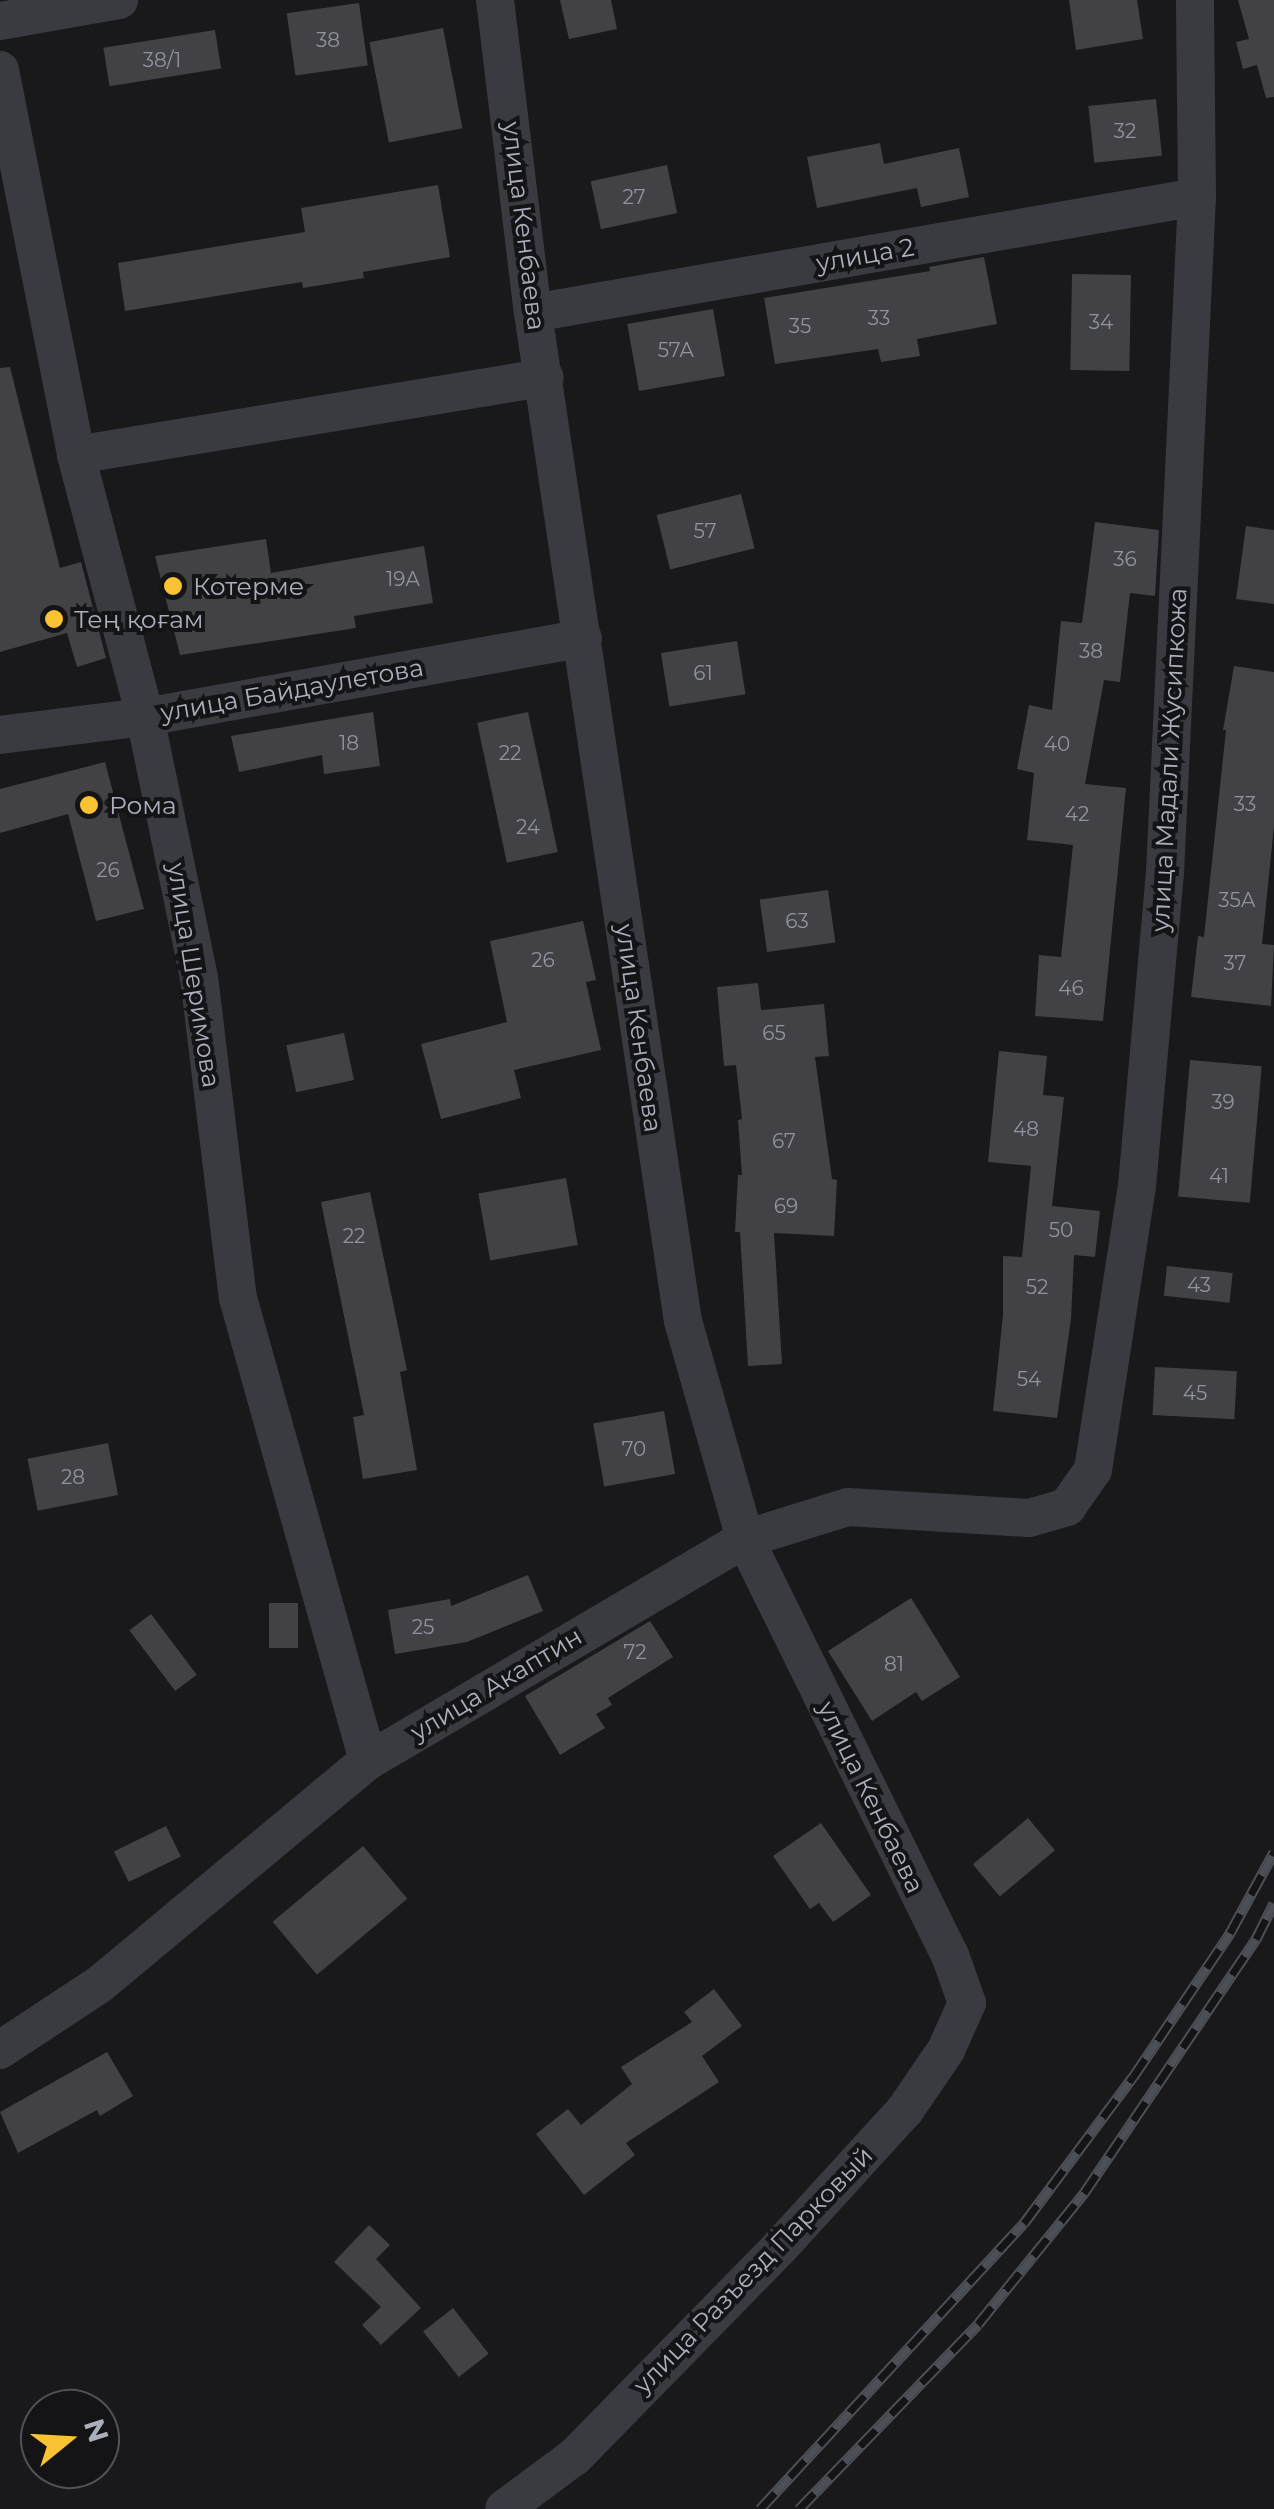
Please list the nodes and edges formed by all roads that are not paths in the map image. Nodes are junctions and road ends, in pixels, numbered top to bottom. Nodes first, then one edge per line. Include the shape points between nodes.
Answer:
1 (118, 0) edge
2 (495, 0) edge
3 (1196, 0) edge
4 (0, 21) edge
5 (0, 70) edge
6 (1196, 197) junction
7 (534, 313) junction
8 (545, 377) junction
9 (76, 455) junction
10 (583, 638) junction
11 (145, 717) junction
12 (0, 735) edge
13 (1067, 1507) joint
14 (745, 1538) junction
15 (368, 1761) junction
16 (968, 2003) joint
17 (0, 2050) edge
18 (504, 2509) edge

1 - 4 street
2 - 7 street, улица Кенбаева
3 - 6 street, улица Мадали Жусипкожа
5 - 9 street, улица Шеримова
6 - 7 street, улица 2
6 - 13 street, улица Мадали Жусипкожа via 1165,873 1136,1186 1093,1470
7 - 8 street, улица Кенбаева
8 - 9 street
8 - 10 street, улица Кенбаева
9 - 11 street, улица Шеримова
10 - 11 street, улица Байдаулетова
10 - 14 street, улица Кенбаева via 683,1322
11 - 12 street, улица Байдаулетова
11 - 15 street, улица Шеримова via 199,977 238,1298
13 - 14 street, улица Акаптин via 1029,1518 848,1507
14 - 15 street, улица Акаптин
14 - 16 street, улица Кенбаева
15 - 17 street, улица Акаптин via 100,1984
16 - 18 street, улица Разъезд Парковый via 905,2110 780,2248 574,2457

